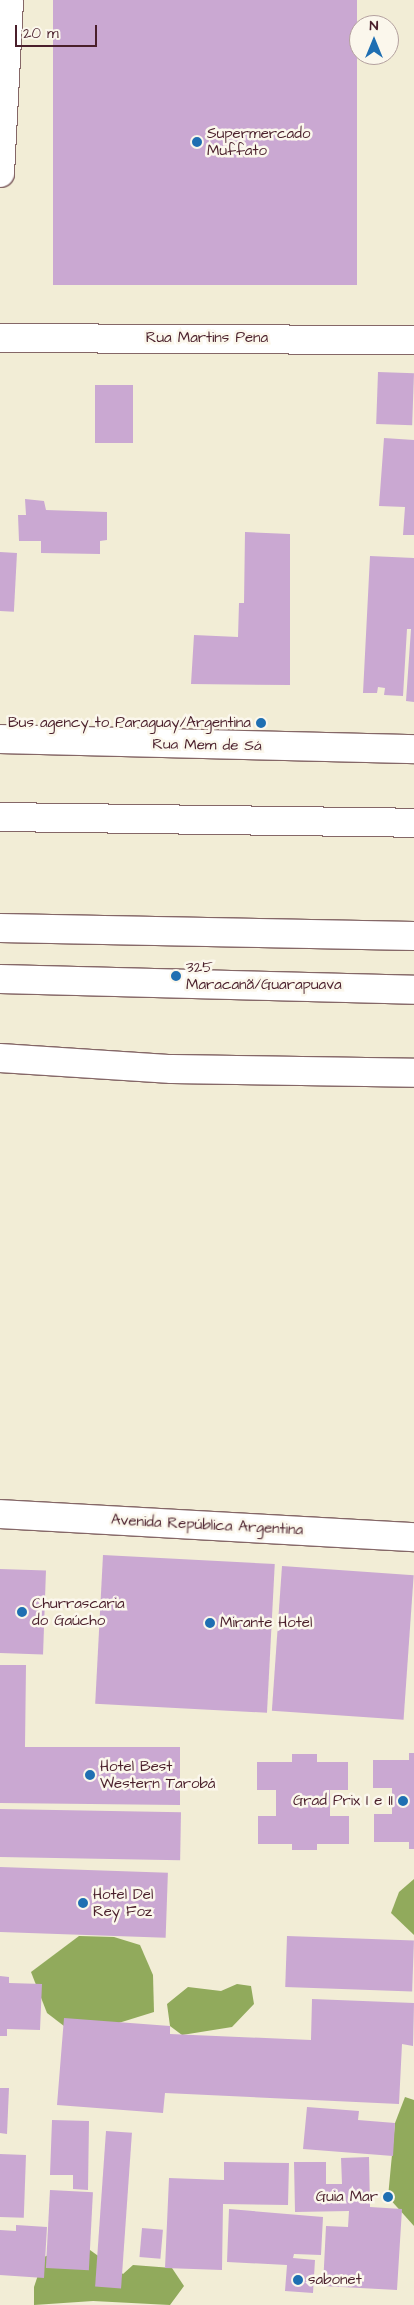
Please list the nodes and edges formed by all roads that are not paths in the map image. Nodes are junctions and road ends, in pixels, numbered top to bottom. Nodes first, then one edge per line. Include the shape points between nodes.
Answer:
1 (9, 0) edge
2 (0, 173) edge
3 (0, 338) edge
4 (414, 340) edge
5 (0, 739) edge
6 (414, 749) edge
7 (0, 817) edge
8 (414, 823) edge
9 (0, 928) edge
10 (414, 936) edge
11 (0, 979) edge
12 (414, 990) edge
13 (0, 1058) edge
14 (414, 1073) edge
15 (0, 1514) edge
16 (414, 1537) edge

1 - 2 street
3 - 4 street, Rua Martins Pena
5 - 6 street, Rua Mem de Sá
7 - 8 street
9 - 10 street
11 - 12 street
13 - 14 street via 172,1069
15 - 16 street, Avenida República Argentina

